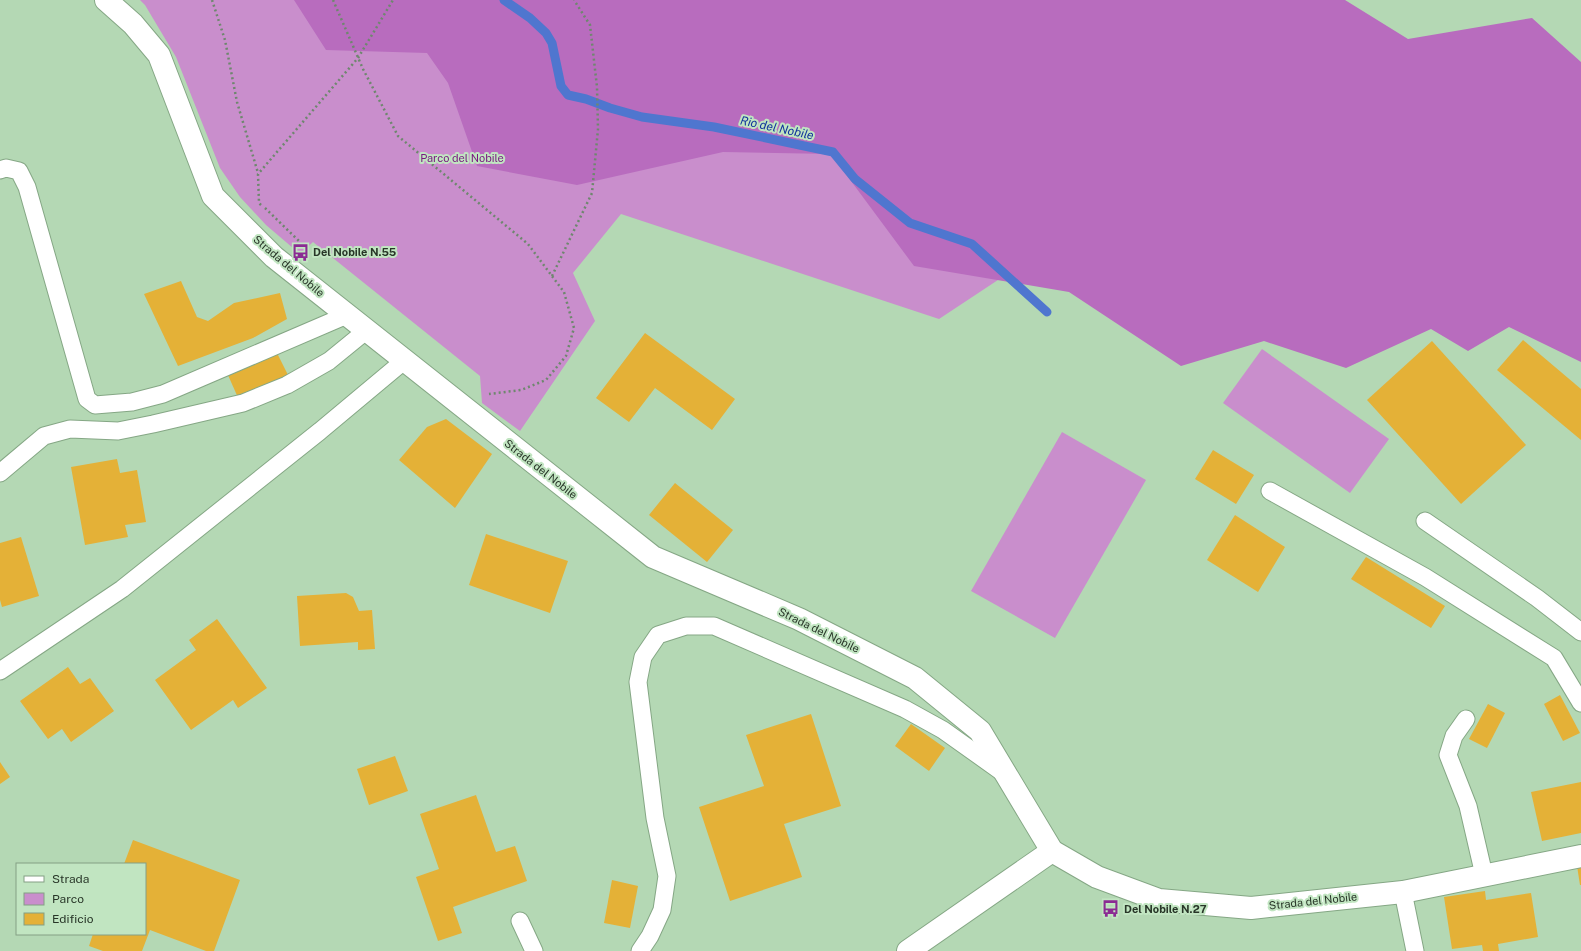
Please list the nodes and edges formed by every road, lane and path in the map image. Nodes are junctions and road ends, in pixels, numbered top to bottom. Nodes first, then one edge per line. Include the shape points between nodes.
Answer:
1 (106, 0) edge
2 (212, 0) edge
3 (333, 0) edge
4 (393, 0) edge
5 (574, 0) edge
6 (358, 58) junction
7 (0, 170) edge
8 (258, 174) junction
9 (301, 244) dead end
10 (552, 276) junction
11 (347, 314) junction
12 (367, 330) junction
13 (405, 360) junction
14 (453, 398) junction
15 (0, 472) edge
16 (1270, 491) dead end
17 (1425, 521) dead end
18 (1581, 632) edge
19 (0, 671) edge
20 (1581, 703) edge
21 (1466, 719) dead end
22 (1007, 776) junction
23 (1052, 851) junction
24 (1581, 856) edge
25 (1484, 875) junction
26 (1403, 892) junction
27 (520, 922) dead end
28 (534, 951) edge
29 (640, 951) edge
30 (908, 951) edge
31 (1415, 951) edge

1 - 11 street, Strada del Nobile via 133,24 160,55 213,196 274,257
2 - 8 path via 225,40 237,102
3 - 6 path
4 - 6 path
5 - 10 path via 590,25 597,87 598,129 592,193
6 - 8 path
6 - 10 path via 398,136 528,244
7 - 11 lane via 6,168 19,171 27,187 87,399 95,405 132,402 163,394
8 - 9 path via 259,203
10 - 14 path via 564,292 574,328 566,356 546,380 521,390
11 - 12 street, Strada del Nobile
12 - 13 street, Strada del Nobile
12 - 15 lane via 329,361 287,385 243,403 118,431 70,429 44,436
13 - 14 street, Strada del Nobile
13 - 19 lane via 320,432 122,589
14 - 22 street, Strada del Nobile via 653,557 799,619 914,678 980,731
16 - 20 lane via 1424,577 1554,658
17 - 18 lane via 1537,598
21 - 25 lane via 1454,736 1448,754 1468,806
22 - 23 street, Strada del Nobile
22 - 29 lane via 943,730 905,709 714,626 686,626 658,635 643,657 638,682 655,818 667,876 662,910
23 - 26 street, Strada del Nobile via 1098,877 1159,900 1251,908
23 - 30 street
24 - 25 street, Strada del Nobile
25 - 26 street, Strada del Nobile
26 - 31 lane
27 - 28 lane

